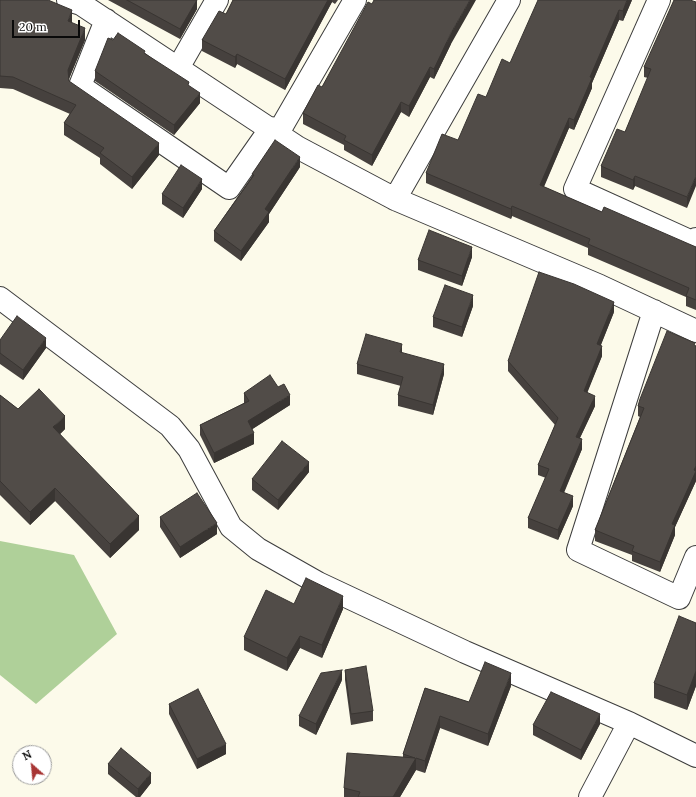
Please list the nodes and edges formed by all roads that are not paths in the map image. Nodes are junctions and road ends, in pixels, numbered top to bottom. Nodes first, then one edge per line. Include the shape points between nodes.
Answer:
1 (217, 0) edge
2 (355, 0) edge
3 (509, 0) edge
4 (659, 0) edge
5 (77, 1) edge
6 (106, 20) junction
7 (178, 68) junction
8 (274, 131) junction
9 (395, 198) junction
10 (696, 239) edge
11 (0, 298) edge
12 (654, 311) junction
13 (696, 331) edge
14 (696, 557) edge
15 (628, 723) junction
16 (696, 756) edge
17 (590, 797) edge

1 - 7 street
2 - 8 street
3 - 9 street
4 - 10 street via 575,189 694,243
5 - 6 street
6 - 7 street
6 - 8 street via 80,86 229,188
7 - 8 street
8 - 9 street via 297,147
9 - 12 street
11 - 15 street via 170,426 189,449 231,527 258,549 318,583 465,652
12 - 13 street
12 - 14 street via 578,550 679,598
15 - 16 street
15 - 17 street

